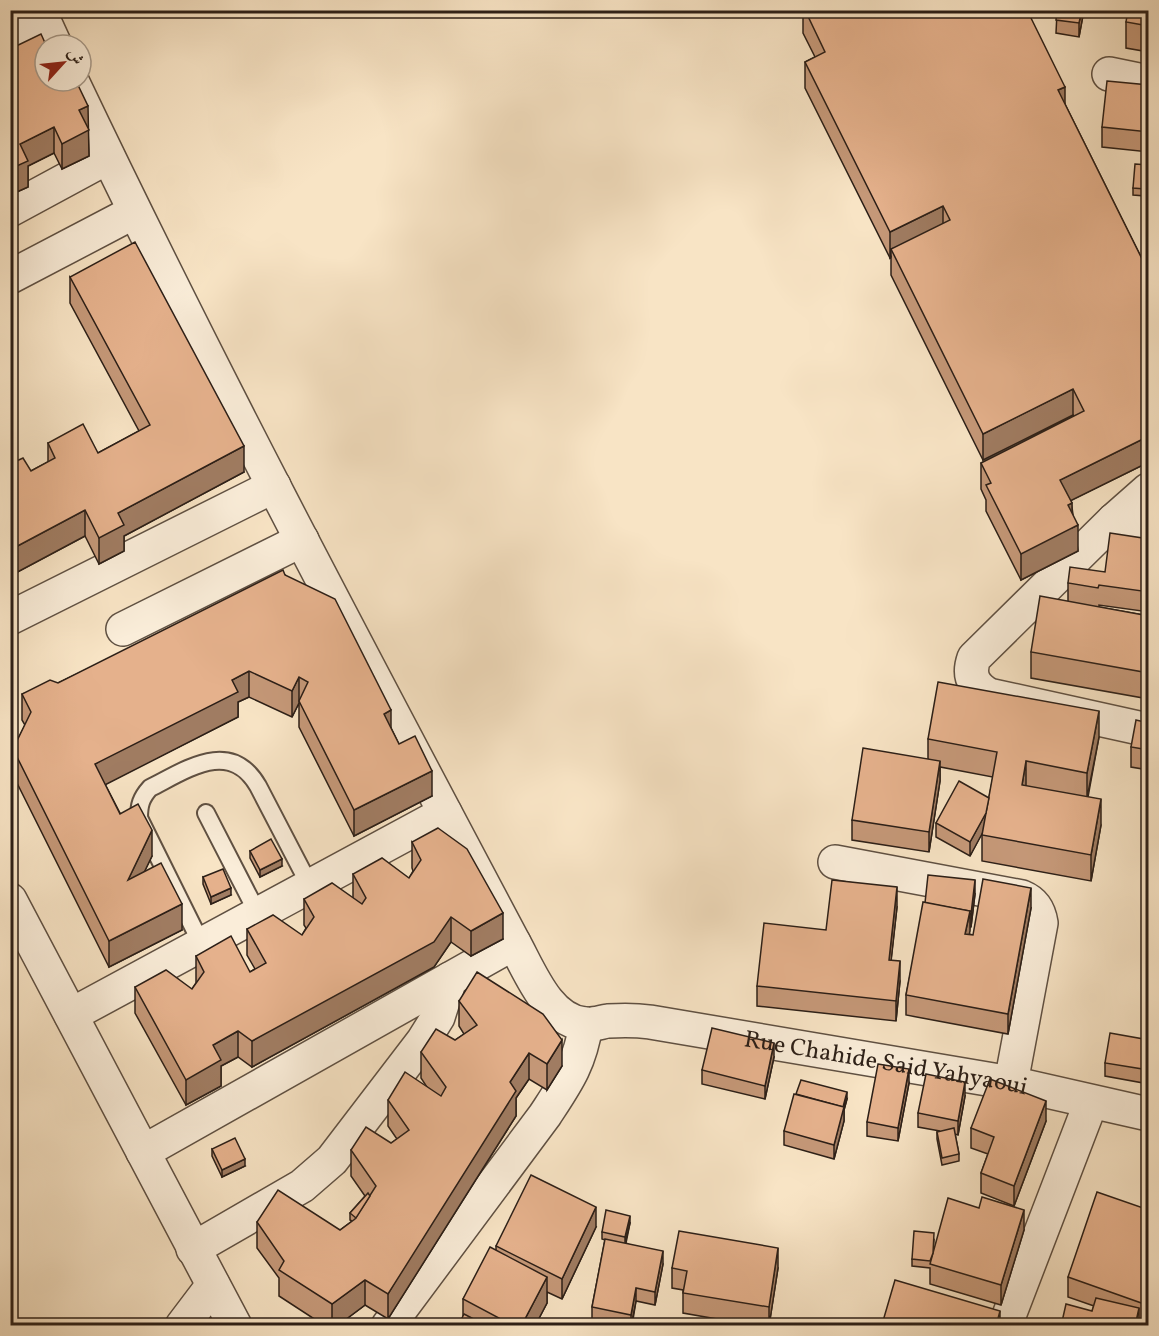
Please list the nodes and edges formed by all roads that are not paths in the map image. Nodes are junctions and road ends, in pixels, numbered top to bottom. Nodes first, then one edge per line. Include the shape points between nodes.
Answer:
1 (45, 25) edge
2 (10, 36) edge
3 (1109, 74) dead end
4 (1149, 82) edge
5 (78, 93) edge
6 (108, 157) junction
7 (10, 210) edge
8 (134, 212) junction
9 (10, 277) edge
10 (274, 486) junction
11 (1149, 490) edge
12 (1114, 520) junction
13 (1149, 528) edge
14 (302, 540) junction
15 (10, 618) edge
16 (123, 629) dead end
17 (1149, 730) edge
18 (206, 813) dead end
19 (446, 813) junction
20 (835, 862) dead end
21 (310, 886) junction
22 (10, 900) edge
23 (258, 914) junction
24 (514, 943) junction
25 (202, 945) junction
26 (450, 979) junction
27 (71, 1015) junction
28 (586, 1024) junction
29 (1011, 1083) junction
30 (1091, 1102) junction
31 (1149, 1114) edge
32 (143, 1152) junction
33 (193, 1249) junction
34 (213, 1285) junction
35 (182, 1326) edge
36 (235, 1326) edge
37 (388, 1326) edge
38 (1005, 1326) edge

1 - 2 street
3 - 4 street
5 - 6 street
6 - 7 street
6 - 8 street
8 - 9 street
8 - 10 street
10 - 14 street
10 - 15 street
11 - 12 street
12 - 13 street
12 - 17 street via 975,658 970,669 979,690 989,695
14 - 16 street
14 - 19 street
18 - 23 lane
19 - 21 street
19 - 24 street
20 - 29 street via 1022,897 1036,906 1041,923
21 - 23 street
21 - 25 lane via 258,786 244,768 234,762 211,760 150,788 143,796 139,818
22 - 27 street
23 - 25 street
24 - 26 street
24 - 28 street via 554,1008 570,1020
25 - 27 street
26 - 32 street
26 - 33 street via 438,1017 423,1041 332,1160 302,1186
27 - 32 street
28 - 29 street, Rue Chahide Said Yahyaoui via 650,1022
28 - 37 street via 577,1064 562,1089
29 - 30 street, Rue Chahide Said Yahyaoui
30 - 31 street, Rue Chahide Said Yahyaoui
30 - 38 street
32 - 33 street
33 - 34 street
34 - 35 street
34 - 36 street

